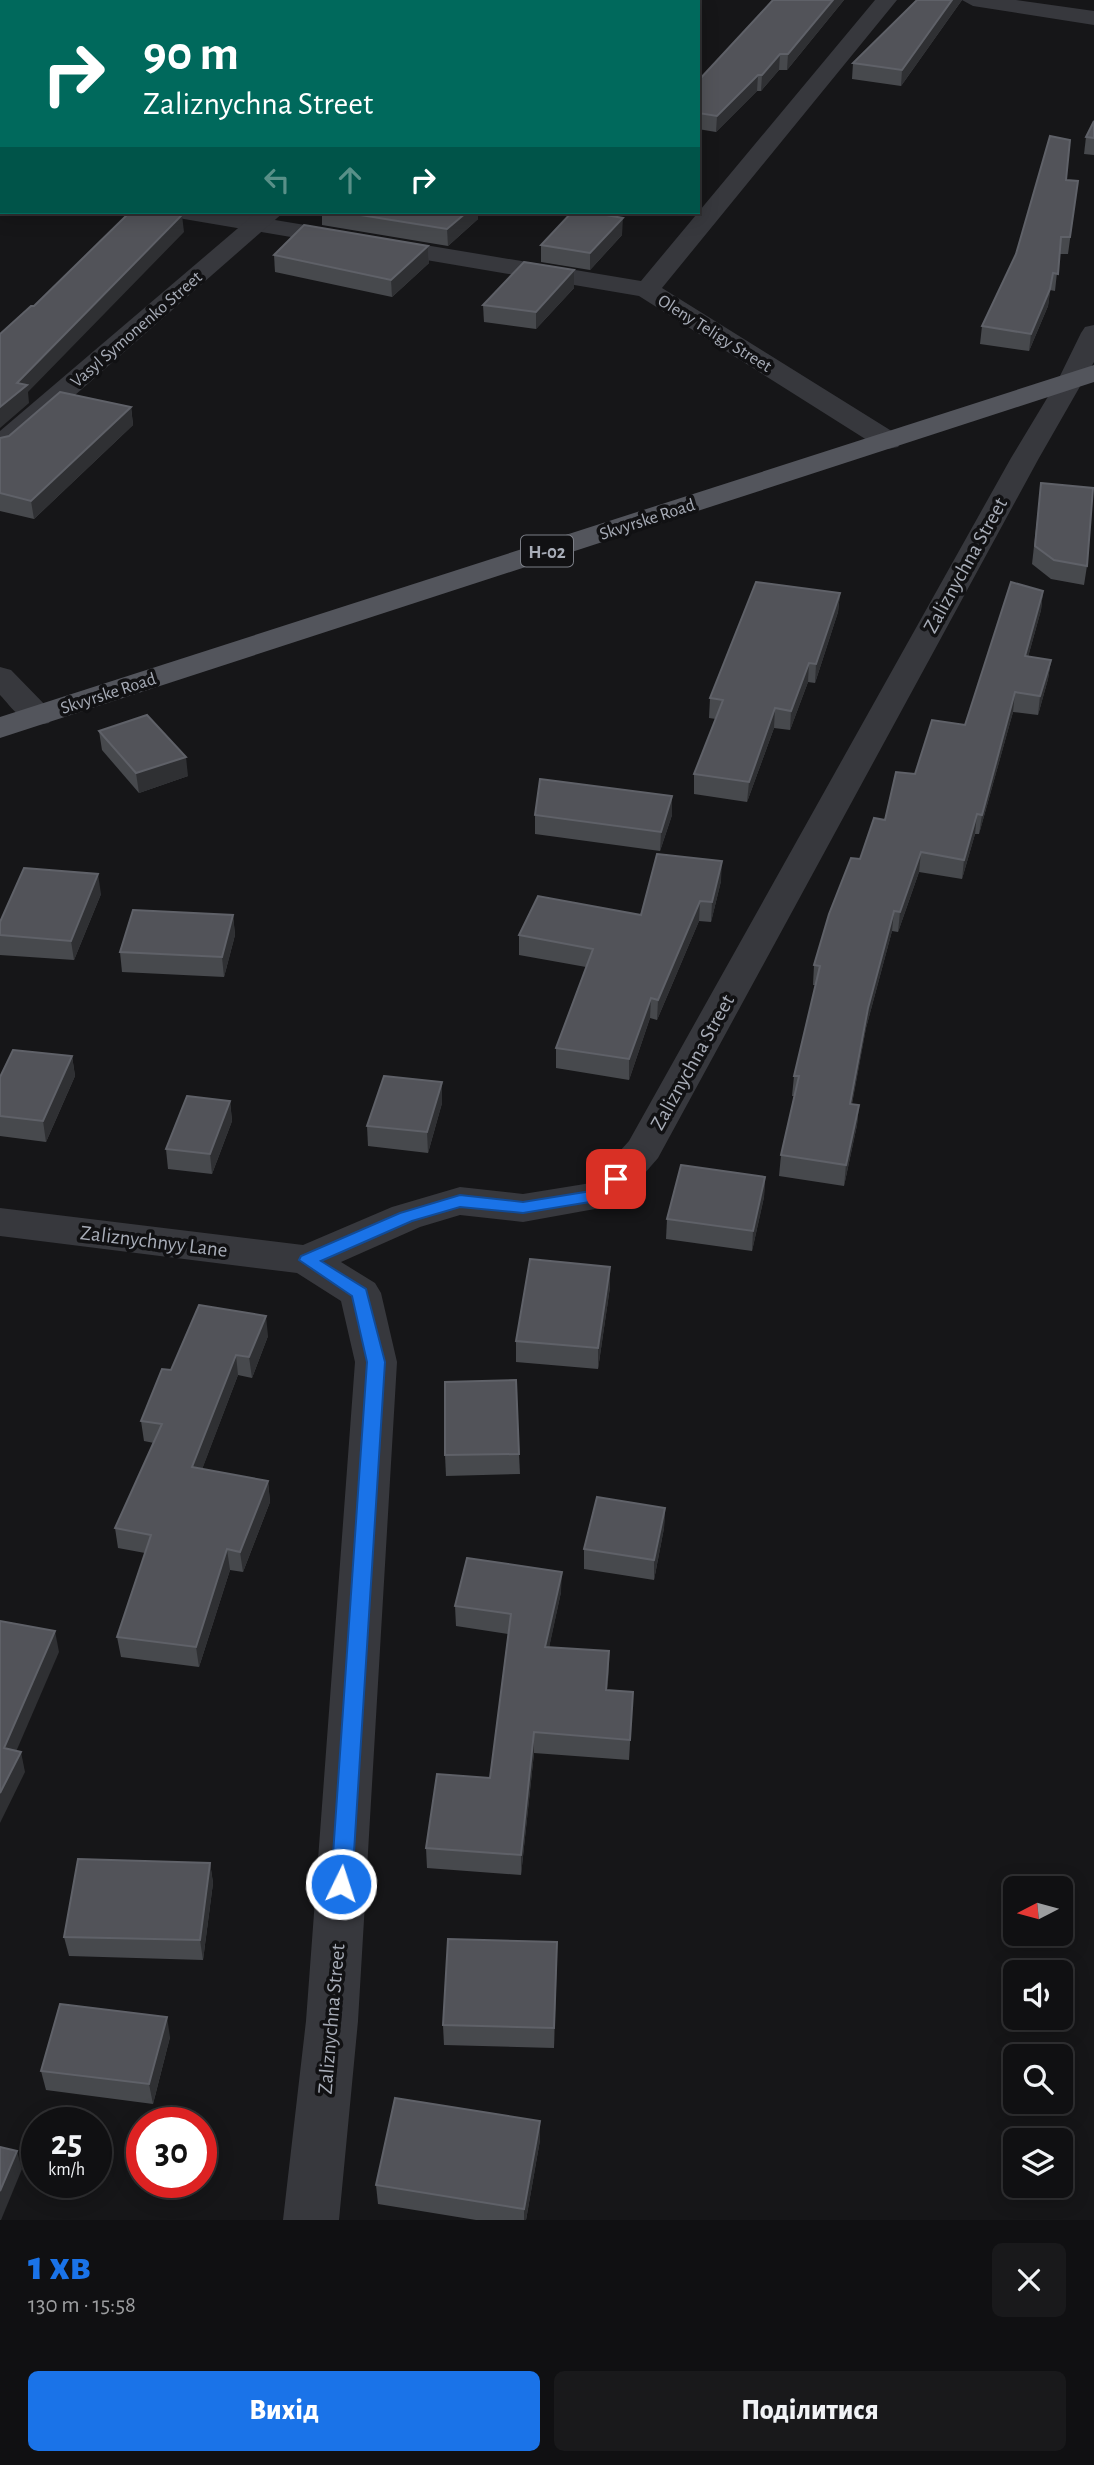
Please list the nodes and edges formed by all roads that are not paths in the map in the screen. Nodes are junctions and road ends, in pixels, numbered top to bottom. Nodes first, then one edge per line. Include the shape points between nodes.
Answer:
1 (886, 0) edge
2 (973, 0) edge
3 (1094, 18) edge
4 (207, 214) edge
5 (264, 219) edge
6 (647, 290) junction
7 (1094, 333) edge
8 (1083, 376) edge
9 (888, 442) junction
10 (0, 446) edge
11 (0, 677) edge
12 (38, 716) junction
13 (0, 728) edge
14 (0, 1222) edge
15 (307, 1260) junction
16 (311, 2220) edge

1 - 6 street, Oleny Teligy Street
2 - 3 street
4 - 5 street
5 - 6 street
5 - 10 street, Vasyl Symonenko Street
6 - 9 street, Oleny Teligy Street
7 - 8 street, Zaliznychna Street
8 - 9 main road, Skvyrske Road / Н-02
8 - 15 street, Zaliznychna Street via 1025,458 644,1149 603,1195 523,1208 460,1201 406,1217
9 - 12 main road, Skvyrske Road / Н-02
11 - 12 street
12 - 13 main road, Skvyrske Road / Н-02
14 - 15 street, Zaliznychnyy Lane
15 - 16 street, Zaliznychna Street via 360,1293 376,1362 332,2021

